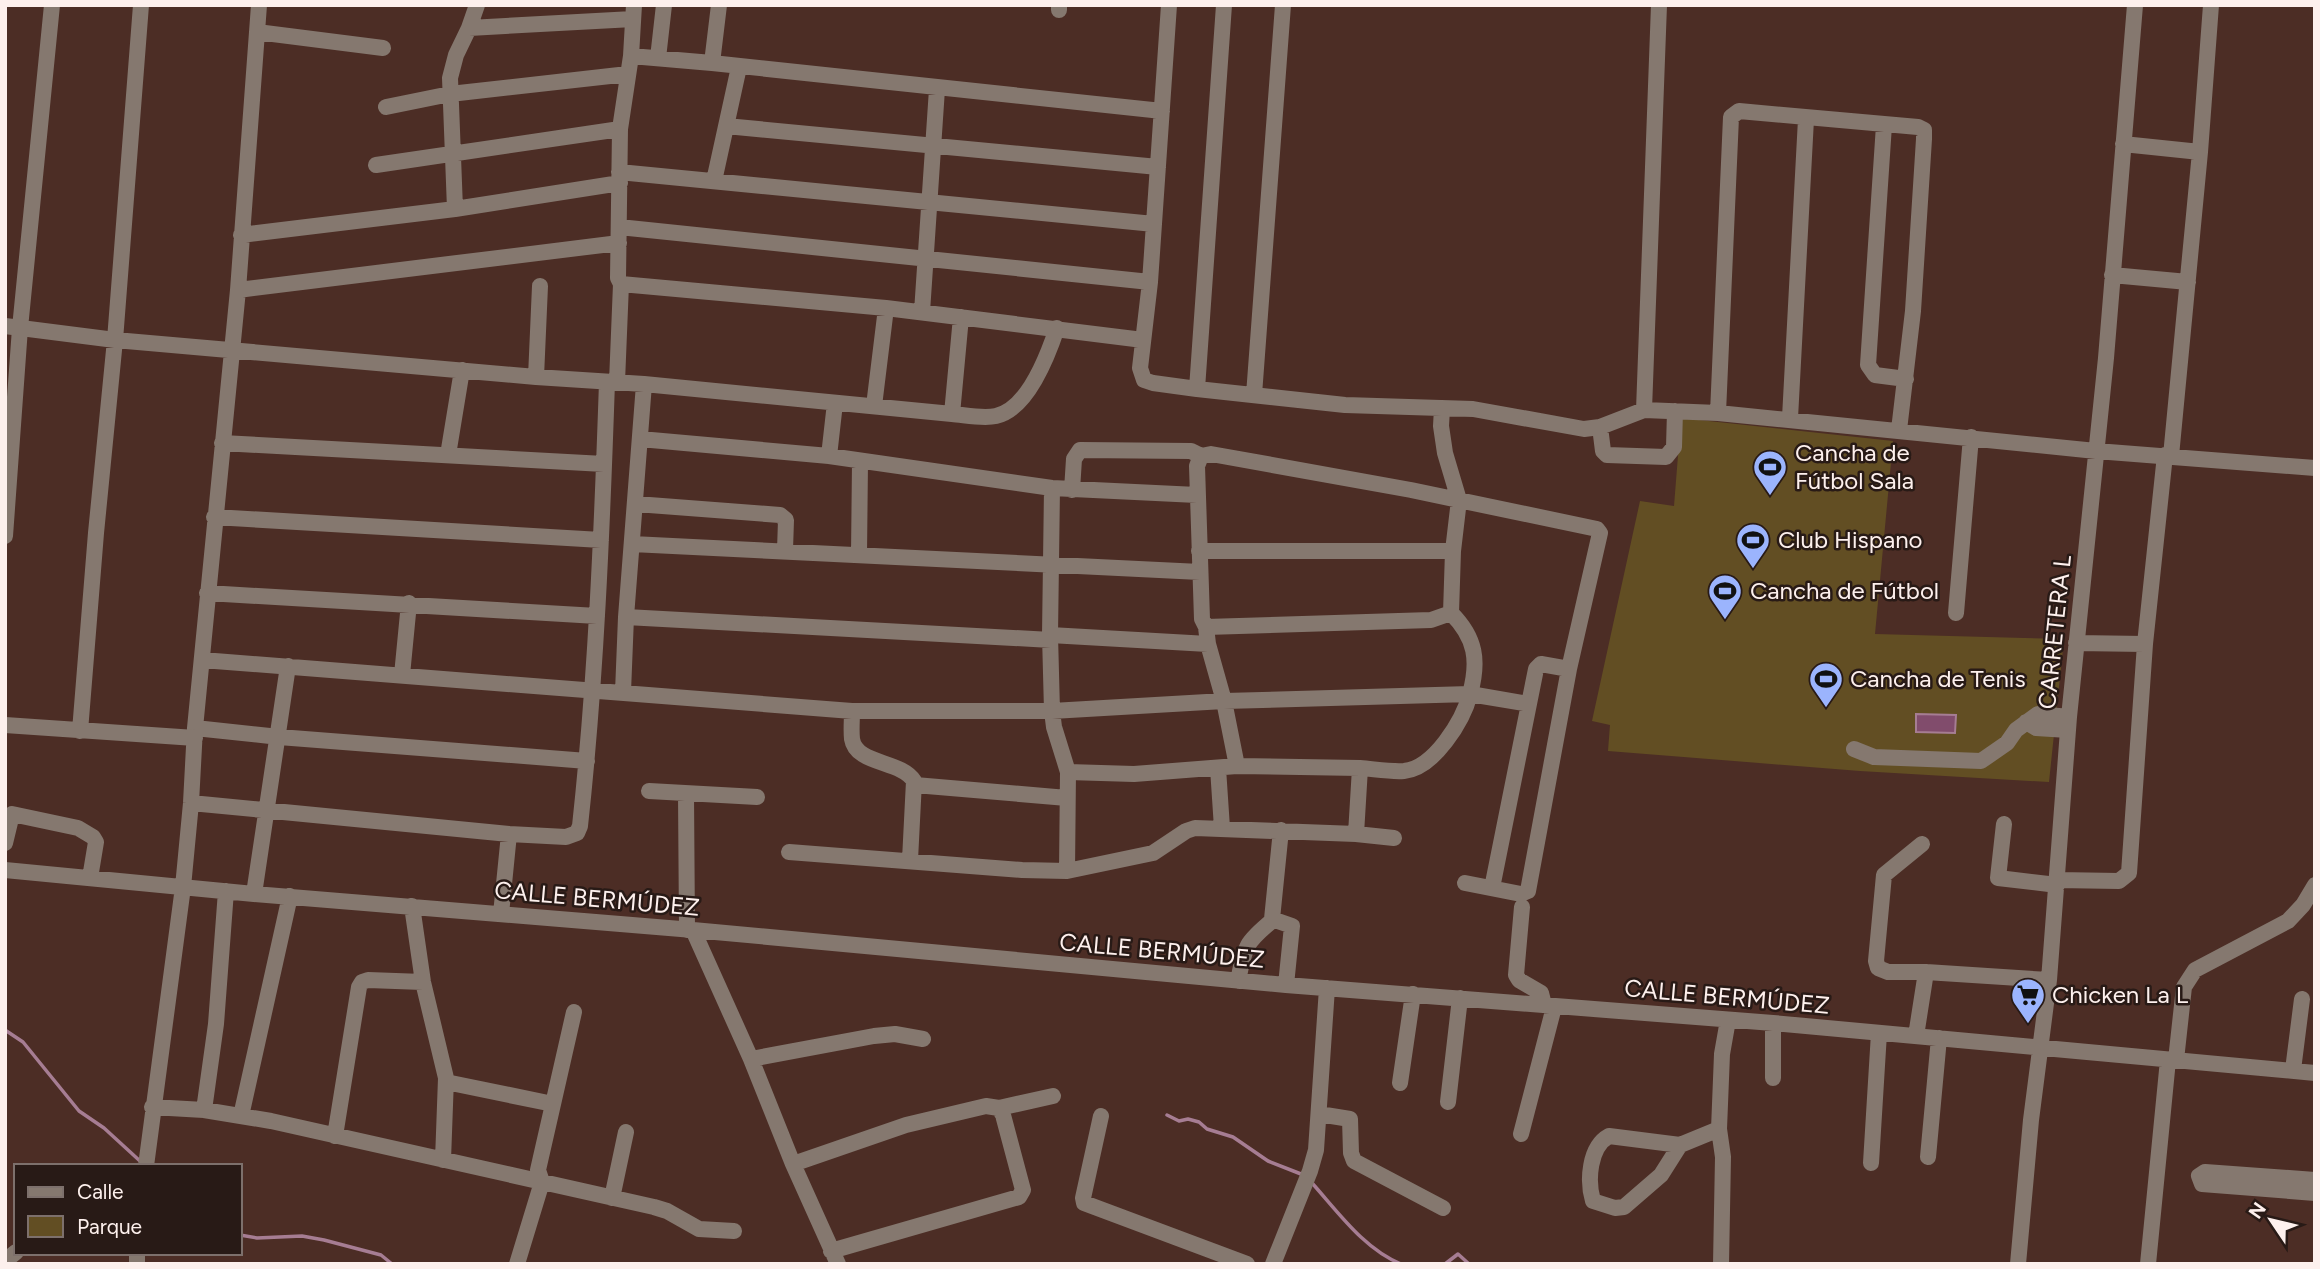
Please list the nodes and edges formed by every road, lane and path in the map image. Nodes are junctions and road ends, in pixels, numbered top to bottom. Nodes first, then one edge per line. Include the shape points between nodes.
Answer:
1 (52, 5) edge
2 (141, 5) edge
3 (260, 5) edge
4 (477, 5) edge
5 (664, 5) edge
6 (719, 5) edge
7 (1169, 5) edge
8 (1224, 5) edge
9 (1283, 5) edge
10 (1659, 5) edge
11 (2135, 5) edge
12 (2211, 5) edge
13 (633, 12) edge
14 (469, 28) junction
15 (257, 32) junction
16 (383, 48) dead end
17 (631, 57) junction
18 (658, 58) junction
19 (712, 63) junction
20 (739, 67) junction
21 (628, 74) junction
22 (937, 89) junction
23 (450, 94) junction
24 (386, 107) dead end
25 (1162, 111) junction
26 (1806, 119) junction
27 (1884, 125) junction
28 (726, 126) junction
29 (620, 129) junction
30 (2123, 144) junction
31 (932, 146) junction
32 (2200, 152) junction
33 (452, 154) junction
34 (376, 165) dead end
35 (1158, 166) junction
36 (619, 178) junction
37 (715, 181) junction
38 (929, 202) junction
39 (455, 209) junction
40 (1154, 224) junction
41 (241, 234) junction
42 (619, 235) junction
43 (926, 258) junction
44 (2112, 275) junction
45 (1150, 282) junction
46 (2188, 282) junction
47 (621, 284) junction
48 (540, 286) dead end
49 (238, 290) junction
50 (886, 308) junction
51 (922, 312) junction
52 (961, 317) junction
53 (13, 327) edge
54 (1057, 328) junction
55 (116, 340) junction
56 (1143, 340) junction
57 (231, 349) junction
58 (461, 370) junction
59 (536, 377) junction
60 (1906, 379) junction
61 (612, 382) junction
62 (644, 384) junction
63 (1198, 389) junction
64 (1254, 395) junction
65 (835, 403) junction
66 (874, 406) junction
67 (1442, 408) junction
68 (1644, 410) junction
69 (1675, 411) junction
70 (1718, 413) junction
71 (952, 414) junction
72 (1790, 418) junction
73 (1600, 427) junction
74 (1899, 430) junction
75 (1971, 437) junction
76 (640, 439) junction
77 (222, 443) junction
78 (2096, 451) junction
79 (448, 456) junction
80 (829, 456) junction
81 (1201, 456) junction
82 (2168, 456) junction
83 (860, 462) junction
84 (604, 464) junction
85 (2315, 468) edge
86 (1052, 488) junction
87 (1072, 490) junction
88 (1197, 495) junction
89 (1459, 499) junction
90 (636, 504) junction
91 (214, 517) junction
92 (5, 536) edge
93 (601, 541) junction
94 (632, 544) junction
95 (785, 550) junction
96 (1199, 551) junction
97 (1453, 551) junction
98 (859, 555) junction
99 (1051, 564) junction
100 (1200, 572) junction
101 (207, 593) junction
102 (409, 603) junction
103 (1451, 612) junction
104 (1956, 613) dead end
105 (597, 616) junction
106 (626, 617) junction
107 (1206, 627) junction
108 (1051, 637) junction
109 (2076, 643) junction
110 (1208, 644) junction
111 (2145, 644) junction
112 (202, 660) junction
113 (288, 666) junction
114 (1569, 669) junction
115 (402, 675) junction
116 (590, 690) junction
117 (623, 692) junction
118 (1470, 694) junction
119 (1224, 701) junction
120 (1529, 704) junction
121 (852, 711) junction
122 (1052, 711) junction
123 (2069, 724) junction
124 (5, 725) edge
125 (80, 731) junction
126 (195, 733) junction
127 (279, 737) junction
128 (1854, 749) dead end
129 (587, 761) junction
130 (1237, 766) junction
131 (1218, 768) junction
132 (1360, 768) junction
133 (1068, 772) junction
134 (915, 785) junction
135 (649, 791) dead end
136 (686, 794) junction
137 (757, 797) dead end
138 (1067, 798) junction
139 (191, 803) junction
140 (267, 812) junction
141 (2004, 824) dead end
142 (1222, 828) junction
143 (1281, 830) junction
144 (509, 834) junction
145 (1356, 835) junction
146 (1394, 838) dead end
147 (5, 843) edge
148 (1922, 844) dead end
149 (789, 852) dead end
150 (910, 860) junction
151 (5, 870) edge
152 (1067, 871) junction
153 (90, 878) junction
154 (1465, 883) dead end
155 (2057, 883) junction
156 (2315, 885) edge
157 (183, 887) junction
158 (1492, 888) junction
159 (226, 891) junction
160 (254, 894) junction
161 (290, 896) junction
162 (412, 906) junction
163 (1522, 907) dead end
164 (501, 914) junction
165 (1273, 920) junction
166 (690, 930) junction
167 (1926, 972) junction
168 (2049, 980) junction
169 (1238, 981) junction
170 (423, 982) junction
171 (1286, 985) junction
172 (1327, 988) junction
173 (1413, 994) junction
174 (1460, 998) junction
175 (2302, 999) dead end
176 (1549, 1006) junction
177 (574, 1012) dead end
178 (1728, 1020) junction
179 (1773, 1023) junction
180 (1879, 1033) junction
181 (1916, 1036) junction
182 (1939, 1038) junction
183 (923, 1039) dead end
184 (2041, 1046) junction
185 (751, 1059) junction
186 (2172, 1060) junction
187 (2293, 1070) junction
188 (2315, 1073) edge
189 (1773, 1077) dead end
190 (446, 1083) junction
191 (1400, 1083) dead end
192 (1053, 1096) dead end
193 (1448, 1102) dead end
194 (553, 1104) junction
195 (152, 1107) junction
196 (999, 1108) junction
197 (204, 1110) junction
198 (241, 1116) junction
199 (1101, 1116) dead end
200 (1318, 1120) junction
201 (1719, 1129) junction
202 (626, 1132) dead end
203 (1521, 1134) dead end
204 (335, 1136) junction
205 (1680, 1145) junction
206 (1928, 1157) dead end
207 (443, 1160) junction
208 (1871, 1163) dead end
209 (146, 1164) edge
210 (793, 1164) junction
211 (2227, 1180) dead end
212 (2315, 1180) edge
213 (542, 1182) junction
214 (2296, 1186) junction
215 (2315, 1193) edge
216 (612, 1198) junction
217 (1443, 1208) dead end
218 (734, 1231) dead end
219 (834, 1257) edge
220 (517, 1264) edge
221 (1247, 1264) edge
222 (1273, 1264) edge
223 (1721, 1264) edge
224 (2018, 1264) edge
225 (2148, 1264) edge

1 - 53 street
2 - 55 street
3 - 15 street
4 - 14 street
5 - 18 street
6 - 19 street
7 - 25 street
8 - 63 street
9 - 64 street
10 - 68 street
11 - 30 street, CARRETERA L
12 - 32 street
13 - 14 street
13 - 17 street
14 - 23 street via 456,55
15 - 16 street
15 - 41 street
17 - 18 street
17 - 21 street
18 - 19 street
19 - 20 street
20 - 22 street
20 - 28 street
21 - 23 street
21 - 29 street
22 - 25 street
22 - 31 street
23 - 24 street
23 - 33 street
25 - 35 street
26 - 27 street
26 - 70 street via 1740,111 1730,120
26 - 72 street
27 - 60 street via 1868,365 1875,375
27 - 60 street via 1918,127 1924,132
28 - 31 street
28 - 37 street
29 - 33 street
29 - 36 street
30 - 32 street
30 - 44 street, CARRETERA L
31 - 35 street
31 - 38 street
32 - 46 street
33 - 34 street
33 - 39 street
35 - 40 street
36 - 37 street
36 - 39 street
36 - 42 street
37 - 38 street
38 - 40 street
38 - 43 street
39 - 41 street
40 - 45 street
41 - 49 street
42 - 43 street
42 - 47 street
42 - 49 street
43 - 45 street
43 - 51 street
44 - 46 street
44 - 78 street, CARRETERA L
45 - 56 street
46 - 82 street
47 - 50 street
47 - 61 street
48 - 59 street
49 - 57 street
50 - 51 street
50 - 66 street
51 - 52 street
52 - 54 street
52 - 71 street
53 - 55 street
53 - 92 street
54 - 56 street
54 - 71 street via 1037,378 1011,408 997,416
55 - 57 street
55 - 125 street
56 - 63 street via 1140,368 1144,380
57 - 58 street
57 - 77 street
58 - 59 street
58 - 79 street
59 - 61 street
60 - 74 street
61 - 62 street
61 - 84 street
62 - 65 street
62 - 76 street
63 - 64 street
64 - 67 street via 1345,405
65 - 66 street
65 - 80 street
66 - 71 street
67 - 73 street via 1473,409 1584,429
67 - 89 street via 1445,453
68 - 69 street
68 - 73 street
69 - 70 street
69 - 73 street via 1674,447 1667,457 1607,455
70 - 72 street
72 - 74 street
74 - 75 street
75 - 78 street
75 - 104 street
76 - 80 street
76 - 90 street
77 - 79 street
77 - 91 street
78 - 82 street
78 - 109 street, CARRETERA L
79 - 84 street
80 - 83 street
81 - 87 street via 1080,450 1074,459
81 - 88 street
81 - 89 street via 1211,454
82 - 85 street
82 - 111 street
83 - 86 street
83 - 98 street
84 - 93 street
86 - 87 street
86 - 99 street
87 - 88 street
88 - 96 street
89 - 97 street
89 - 114 street via 1600,531
90 - 94 street
90 - 95 street via 780,515 786,520
91 - 93 street
91 - 101 street
93 - 105 street
94 - 95 street
94 - 106 street
95 - 98 street
96 - 97 street
96 - 100 street
97 - 103 street
98 - 99 street
99 - 100 street
99 - 108 street
100 - 107 street
101 - 102 street
101 - 112 street
102 - 105 street
102 - 115 street
103 - 107 street via 1431,620
103 - 118 street via 1476,657
105 - 116 street
106 - 108 street
106 - 117 street
107 - 110 street
108 - 110 street
108 - 122 street
109 - 111 street
109 - 123 street, CARRETERA L
110 - 119 street
111 - 155 street via 2129,873 2119,881
112 - 113 street
112 - 126 street
113 - 115 street
113 - 127 street
114 - 120 street via 1538,666
114 - 158 street via 1528,891 1521,894
115 - 116 street
116 - 117 street
116 - 129 street
117 - 121 street
118 - 119 street
118 - 120 street
118 - 132 street via 1460,722 1418,767 1404,771
119 - 122 street
119 - 130 street
120 - 158 street
121 - 122 street
121 - 134 street via 857,750 907,772
122 - 133 street
123 - 128 street via 2038,714 1981,761 1874,757
123 - 155 street, CARRETERA L
124 - 125 street
125 - 126 street
126 - 127 street
126 - 139 street
127 - 129 street
127 - 140 street
129 - 144 street via 577,833 566,837
130 - 131 street
130 - 132 street
131 - 133 street via 1134,774
131 - 142 street
132 - 145 street
133 - 138 street
134 - 138 street
134 - 150 street
135 - 136 street
136 - 137 street
136 - 166 street
138 - 152 street
139 - 140 street
139 - 157 street
140 - 144 street
140 - 160 street
141 - 155 street via 1998,878
142 - 143 street
142 - 152 street via 1195,828 1153,853
143 - 145 street
143 - 165 street
144 - 164 street
145 - 146 street
147 - 153 street via 12,814 78,828 96,842
148 - 167 street via 1884,875 1877,961 1878,968 1888,972
149 - 150 street
150 - 152 street
151 - 153 street, CALLE BERMÚDEZ
153 - 157 street, CALLE BERMÚDEZ
154 - 158 street
155 - 168 street, CARRETERA L
156 - 186 street via 2288,921 2195,970 2184,987
157 - 159 street, CALLE BERMÚDEZ
157 - 195 street
159 - 160 street, CALLE BERMÚDEZ
159 - 197 street
160 - 161 street, CALLE BERMÚDEZ
161 - 162 street, CALLE BERMÚDEZ
161 - 198 street
162 - 164 street, CALLE BERMÚDEZ
162 - 170 street
163 - 176 street via 1516,975 1541,993
164 - 166 street, CALLE BERMÚDEZ
165 - 169 street via 1244,949
165 - 171 street via 1292,926
166 - 169 street, CALLE BERMÚDEZ
166 - 185 street
167 - 168 street
167 - 181 street
168 - 184 street, CARRETERA L
169 - 171 street, CALLE BERMÚDEZ
170 - 190 street
170 - 204 street via 368,981 359,987
171 - 172 street, CALLE BERMÚDEZ
172 - 173 street, CALLE BERMÚDEZ
172 - 200 street
173 - 174 street, CALLE BERMÚDEZ
173 - 191 street
174 - 176 street, CALLE BERMÚDEZ
174 - 193 street
175 - 187 street
176 - 178 street, CALLE BERMÚDEZ
176 - 203 street
177 - 194 street
178 - 179 street, CALLE BERMÚDEZ
178 - 201 street
179 - 180 street, CALLE BERMÚDEZ
179 - 189 street
180 - 181 street, CALLE BERMÚDEZ
180 - 208 street
181 - 182 street, CALLE BERMÚDEZ
182 - 184 street, CALLE BERMÚDEZ
182 - 206 street
183 - 185 street via 874,1036
184 - 186 street, CALLE BERMÚDEZ
184 - 224 street, CARRETERA L
185 - 210 street
186 - 187 street, CALLE BERMÚDEZ
186 - 225 street
187 - 188 street, CALLE BERMÚDEZ
190 - 194 street
190 - 207 street
192 - 196 street
194 - 213 street via 538,1170
195 - 197 street
195 - 209 street
196 - 210 street via 986,1106 906,1125
196 - 219 street via 1023,1190 1019,1197
197 - 198 street
198 - 204 street
199 - 221 street via 1084,1203
200 - 217 street via 1329,1126 1339,1116 1348,1117 1354,1161
200 - 222 street via 1310,1171
201 - 205 street
201 - 223 street via 1723,1157
202 - 216 street
204 - 207 street
205 - 205 street via 1615,1136 1604,1139 1592,1168 1594,1200 1602,1206 1624,1207 1661,1175
207 - 213 street
210 - 219 street
211 - 214 street
212 - 214 street
213 - 216 street
213 - 220 street
214 - 215 street
216 - 218 street via 667,1211 699,1229

